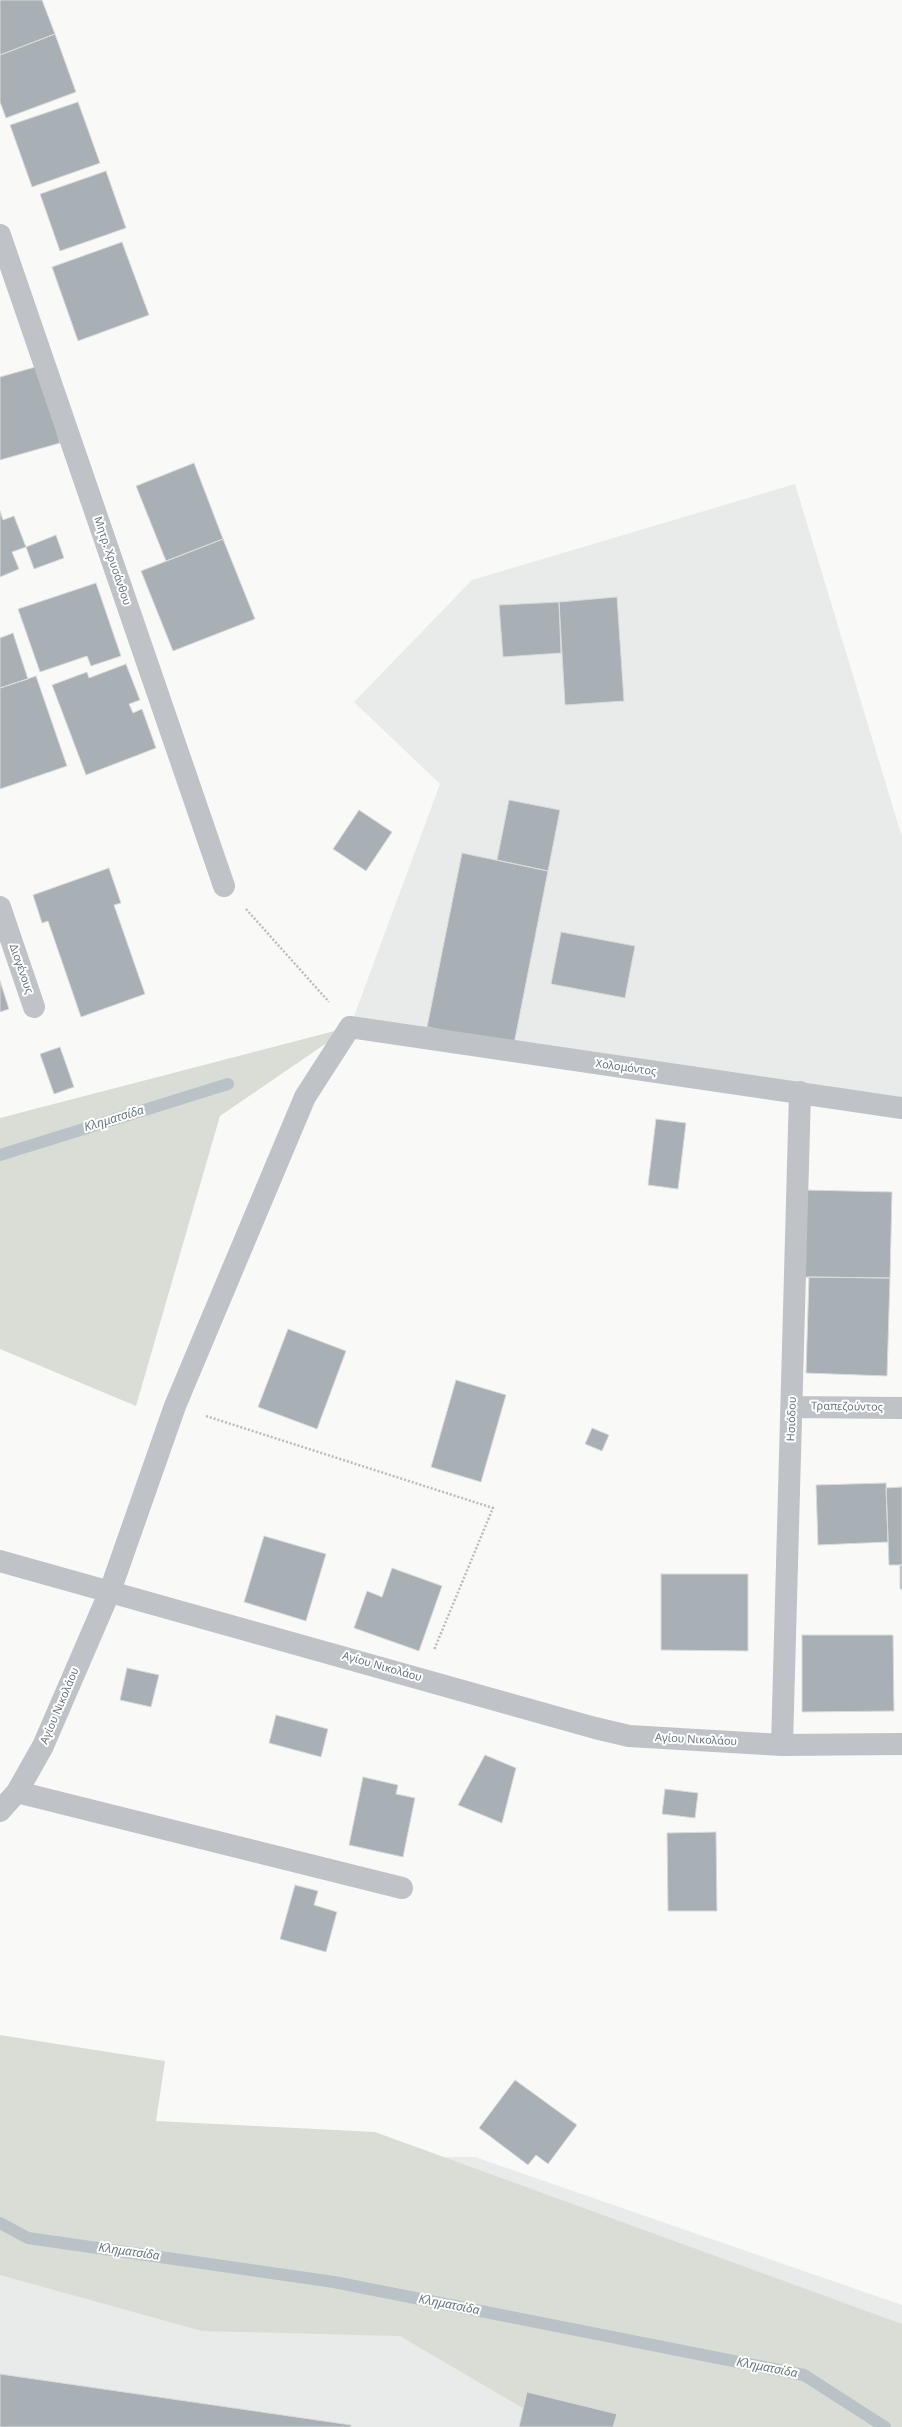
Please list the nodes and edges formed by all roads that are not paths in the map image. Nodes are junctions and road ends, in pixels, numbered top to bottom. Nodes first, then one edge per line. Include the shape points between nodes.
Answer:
1 (0, 235) edge
2 (224, 886) road end
3 (0, 907) edge
4 (34, 1007) dead end
5 (800, 1092) junction
6 (902, 1108) edge
7 (792, 1407) junction
8 (902, 1408) edge
9 (0, 1561) edge
10 (110, 1591) junction
11 (902, 1744) edge
12 (782, 1745) junction
13 (17, 1792) junction
14 (0, 1811) edge
15 (402, 1888) dead end

1 - 2 street, Μητρ. Χρυσάνθου
3 - 4 street, Διογένους
5 - 6 street, Χολομόντος
5 - 7 street, Ησιόδου
5 - 10 street, Χολομόντος via 509,1052 350,1027 305,1097 175,1406
7 - 8 street, Τραπεζούντος
7 - 12 street, Ησιόδου
9 - 10 street
10 - 12 street, Αγίου Νικολάου via 629,1736
10 - 13 street, Αγίου Νικολάου via 43,1746
11 - 12 street, Αγίου Νικολάου
13 - 14 street, Αγίου Νικολάου
13 - 15 street

